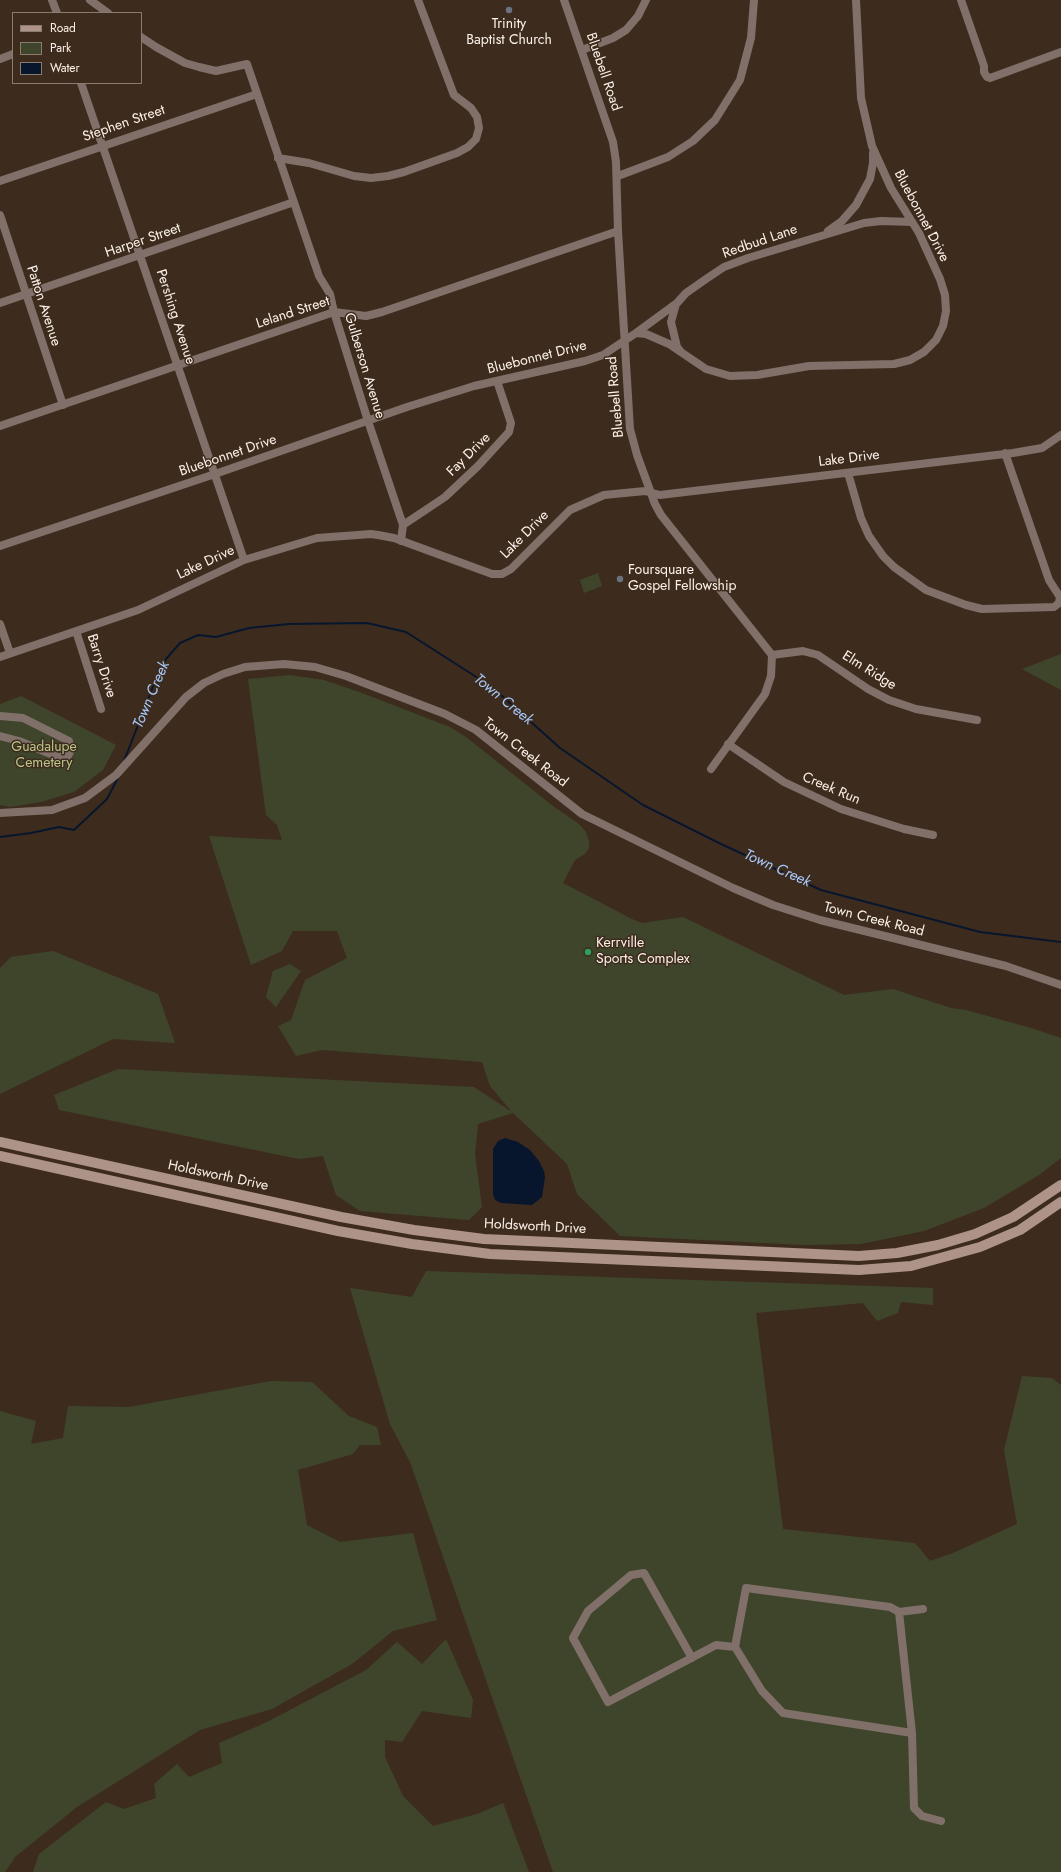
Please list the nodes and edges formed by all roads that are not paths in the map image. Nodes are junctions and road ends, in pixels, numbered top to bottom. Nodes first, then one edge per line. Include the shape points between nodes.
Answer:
1 (52, 0) edge
2 (90, 0) edge
3 (418, 0) edge
4 (564, 0) edge
5 (646, 0) edge
6 (754, 0) edge
7 (856, 0) edge
8 (961, 0) edge
9 (57, 12) edge
10 (107, 12) edge
11 (142, 38) edge
12 (582, 50) junction
13 (1061, 52) edge
14 (12, 54) edge
15 (0, 59) edge
16 (81, 84) edge
17 (257, 94) junction
18 (103, 145) junction
19 (872, 146) junction
20 (278, 158) junction
21 (618, 176) junction
22 (0, 181) edge
23 (294, 202) junction
24 (0, 215) edge
25 (912, 222) junction
26 (618, 231) junction
27 (820, 237) junction
28 (141, 255) junction
29 (26, 295) junction
30 (0, 303) edge
31 (676, 303) junction
32 (334, 312) junction
33 (636, 333) junction
34 (625, 340) junction
35 (681, 352) junction
36 (177, 366) junction
37 (497, 381) junction
38 (63, 405) junction
39 (368, 421) junction
40 (0, 426) edge
41 (1061, 435) edge
42 (1005, 453) junction
43 (848, 473) junction
44 (215, 474) junction
45 (650, 493) junction
46 (403, 525) junction
47 (401, 541) junction
48 (0, 546) edge
49 (244, 560) junction
50 (0, 624) edge
51 (76, 631) junction
52 (10, 653) junction
53 (772, 656) junction
54 (0, 657) edge
55 (101, 708) dead end
56 (0, 716) edge
57 (977, 720) dead end
58 (0, 736) edge
59 (728, 744) junction
60 (711, 769) dead end
61 (0, 812) edge
62 (933, 835) dead end
63 (1061, 985) edge
64 (0, 1142) edge
65 (0, 1156) edge
66 (113, 1167) junction
67 (110, 1181) junction
68 (1061, 1185) edge
69 (1061, 1202) edge
70 (563, 1242) junction
71 (563, 1256) junction
72 (923, 1609) dead end
73 (899, 1612) junction
74 (735, 1647) junction
75 (692, 1658) junction
76 (912, 1733) junction
77 (941, 1821) dead end

1 - 9 street
2 - 10 street
3 - 20 street via 454,95 471,108 477,117 479,128 476,139 457,153 404,172 371,178
4 - 12 street, Bluebell Road
5 - 12 street via 638,16 626,30
6 - 21 street via 751,38 740,80 715,120 693,141 668,157
7 - 19 street, Bluebonnet Drive via 862,98
8 - 13 street via 987,77
11 - 17 street, Gulberson Avenue via 185,63 199,67 216,71 247,64
12 - 21 street, Bluebell Road via 613,142
14 - 15 street
16 - 18 street, Pershing Avenue
17 - 18 street, Stephen Street
17 - 20 street, Gulberson Avenue
18 - 22 street, Stephen Street
18 - 28 street, Pershing Avenue
19 - 25 street, Bluebonnet Drive via 891,188
19 - 27 street via 873,163 870,179 856,205 842,221
20 - 23 street, Gulberson Avenue
21 - 26 street, Bluebell Road
23 - 28 street, Harper Street
23 - 32 street, Gulberson Avenue via 318,276 330,294
24 - 29 street, Patton Avenue
25 - 27 street, Redbud Lane via 864,223
25 - 35 street, Bluebonnet Drive via 940,279 946,311 943,326 936,340 915,358 894,364 809,366 757,375 730,376 706,369
26 - 32 street, Leland Street via 382,312 366,316
26 - 34 street, Bluebell Road
27 - 31 street, Redbud Lane via 724,267
28 - 29 street, Harper Street
28 - 36 street, Pershing Avenue
29 - 30 street, Harper Street
29 - 38 street, Patton Avenue
31 - 33 street, Redbud Lane
31 - 35 street via 671,322
32 - 36 street, Leland Street
32 - 39 street, Gulberson Avenue
33 - 34 street, Bluebonnet Drive
33 - 35 street, Bluebonnet Drive via 646,334
34 - 37 street, Bluebonnet Drive via 603,355 585,361
34 - 45 street, Bluebell Road via 630,429 636,455
36 - 38 street, Leland Street
36 - 44 street, Pershing Avenue
37 - 39 street, Bluebonnet Drive via 474,386
37 - 46 street, Fay Drive via 511,423 509,432 445,497
38 - 40 street, Leland Street
39 - 44 street, Bluebonnet Drive
39 - 46 street, Gulberson Avenue
41 - 42 street, Lake Drive via 1042,448
42 - 43 street, Lake Drive
42 - 43 street via 1049,580 1060,597 1060,603 1054,607 982,608 966,605 926,590 894,567 869,536
43 - 45 street, Lake Drive via 660,495
44 - 48 street, Bluebonnet Drive
44 - 49 street, Pershing Avenue
45 - 47 street, Lake Drive via 645,491 604,495 570,510 502,574 492,574
45 - 53 street, Bluebell Road via 661,515
46 - 47 street, Gulberson Avenue
47 - 49 street, Lake Drive via 371,534 326,536
49 - 51 street, Lake Drive via 138,610
50 - 52 street
51 - 52 street, Lake Drive
51 - 55 street, Barry Drive
52 - 54 street, Lake Drive
53 - 57 street, Elm Ridge via 803,651 818,655 889,700 916,709
53 - 59 street via 771,676 765,694
56 - 58 street via 23,718 68,741 70,755 58,757
59 - 60 street
59 - 62 street, Creek Run via 784,782 841,809 904,829
61 - 63 street, Town Creek Road via 52,810 85,798 116,775 186,698 204,683 223,674 245,668 284,664 315,666 444,714 476,730 582,814 733,888 773,905 820,920 1006,966
64 - 66 main road, Holdsworth Drive
65 - 67 main road, Holdsworth Drive
66 - 67 main road
66 - 70 main road, Holdsworth Drive via 341,1217 414,1230 484,1239
67 - 71 main road, Holdsworth Drive via 338,1231 412,1244 490,1254
68 - 70 main road, Holdsworth Drive via 1013,1217 975,1234 897,1253 859,1256
69 - 71 main road, Holdsworth Drive via 1020,1230 980,1247 910,1266 859,1270
70 - 71 main road
72 - 73 street
73 - 74 street via 890,1607 746,1588
73 - 76 street
74 - 75 street via 716,1645
74 - 76 street via 762,1691 783,1713
75 - 75 street via 608,1702 573,1638 588,1611 631,1575 644,1573
76 - 77 street via 914,1808 922,1816

